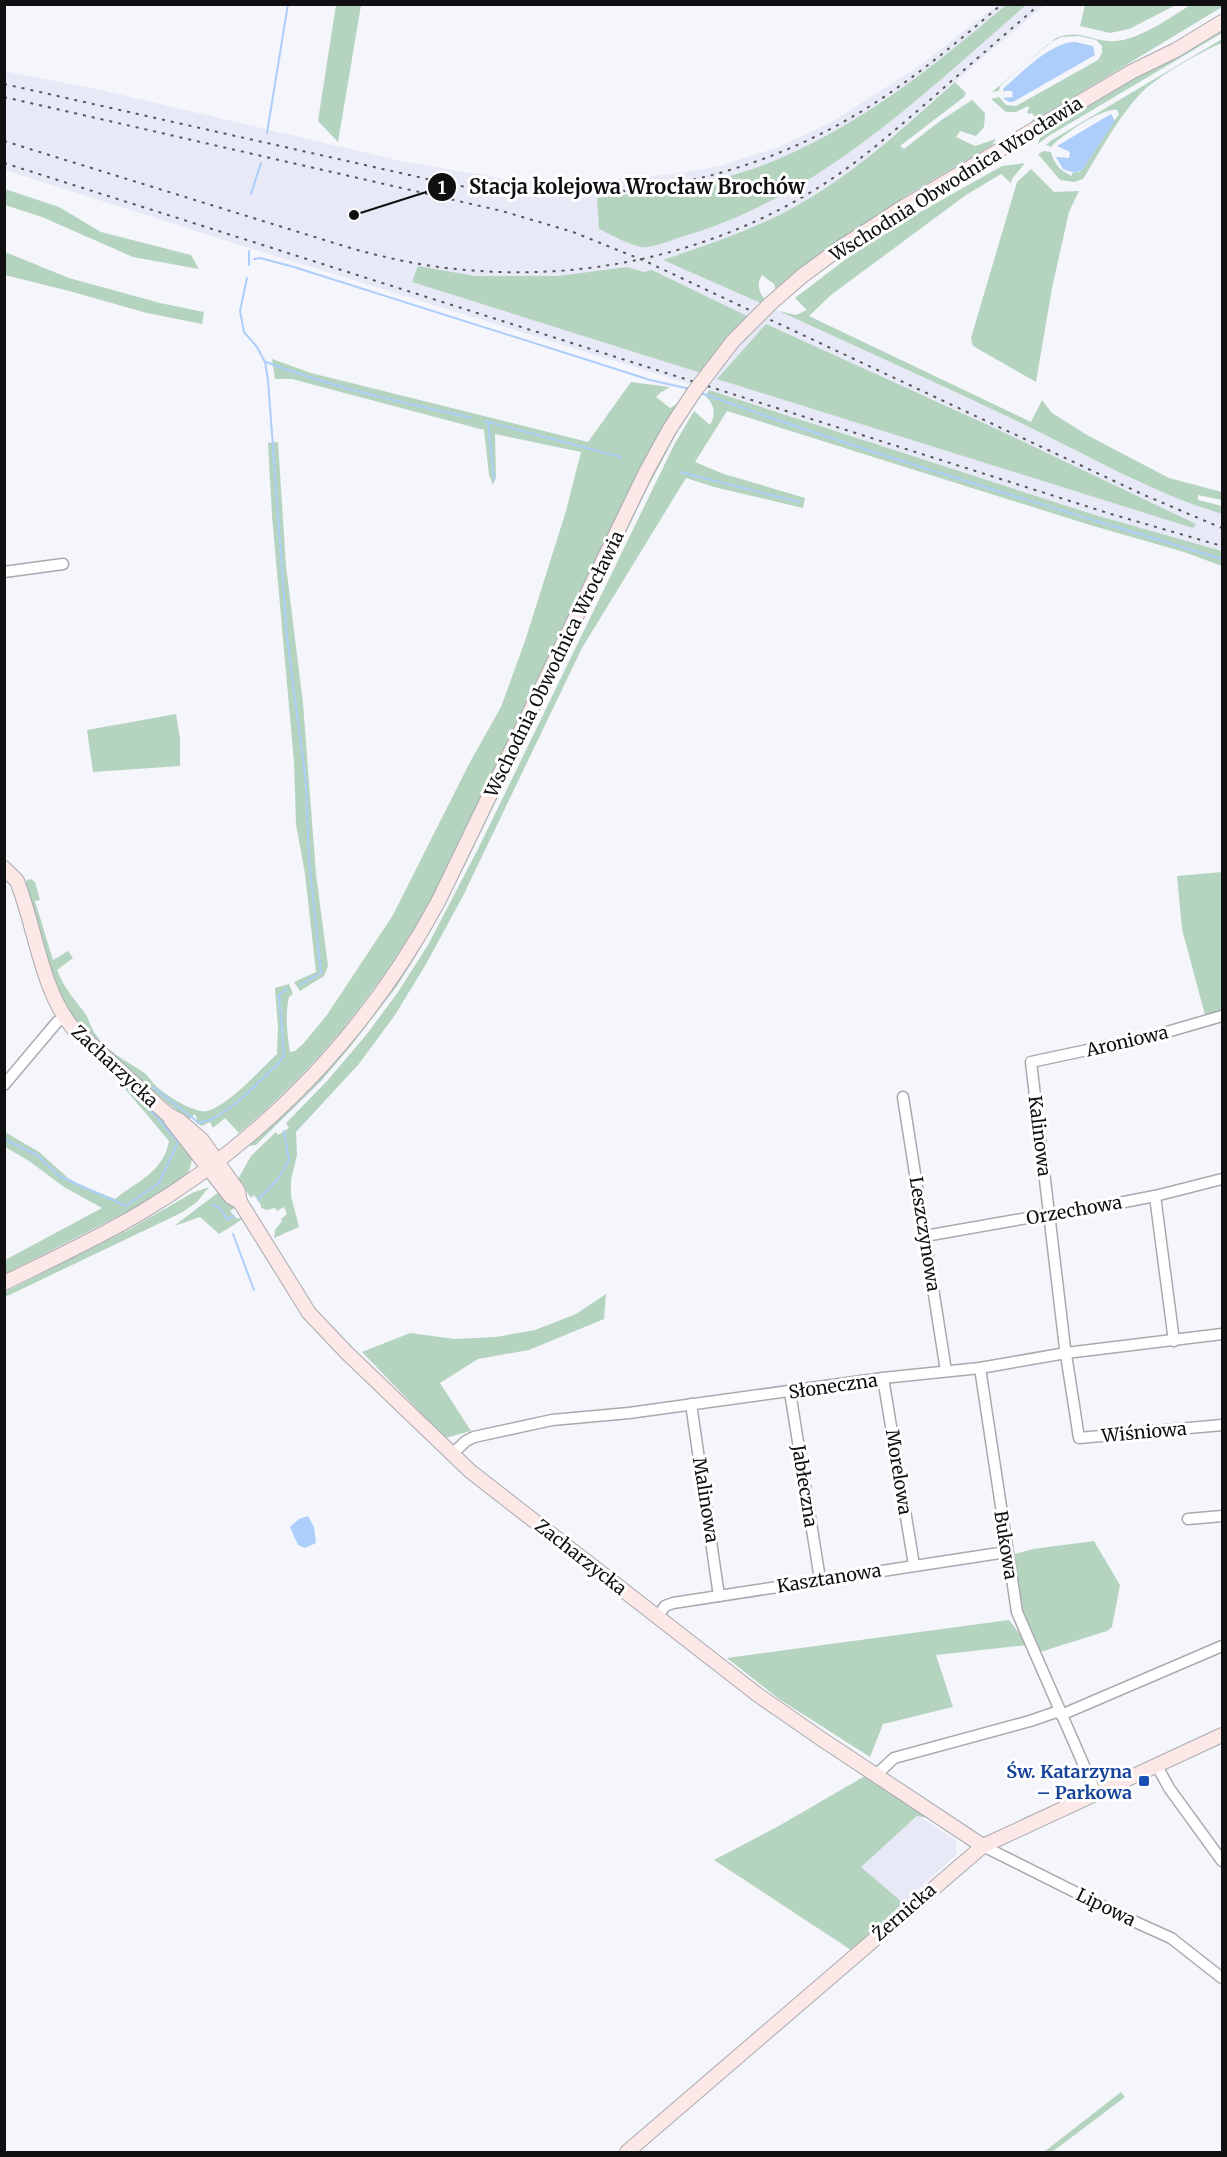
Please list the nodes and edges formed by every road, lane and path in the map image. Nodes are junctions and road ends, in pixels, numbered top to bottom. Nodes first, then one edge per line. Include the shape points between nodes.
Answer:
1 (1222, 12) edge
2 (1222, 22) edge
3 (1131, 72) junction
4 (63, 564) dead end
5 (4, 572) edge
6 (4, 868) edge
7 (1222, 1016) edge
8 (64, 1017) junction
9 (1031, 1062) joint
10 (4, 1085) edge
11 (903, 1097) dead end
12 (197, 1144) junction
13 (236, 1147) junction
14 (213, 1164) junction
15 (1222, 1179) edge
16 (220, 1184) junction
17 (183, 1185) junction
18 (1155, 1196) junction
19 (240, 1202) junction
20 (1050, 1214) junction
21 (925, 1236) junction
22 (4, 1283) edge
23 (1222, 1334) edge
24 (1174, 1341) junction
25 (1066, 1353) junction
26 (980, 1368) junction
27 (946, 1371) junction
28 (883, 1378) junction
29 (790, 1392) junction
30 (691, 1404) junction
31 (1222, 1425) edge
32 (451, 1455) junction
33 (1222, 1516) edge
34 (1188, 1519) dead end
35 (1006, 1552) junction
36 (914, 1566) junction
37 (820, 1579) junction
38 (719, 1596) junction
39 (658, 1616) junction
40 (1222, 1646) edge
41 (1060, 1713) junction
42 (1222, 1736) edge
43 (1157, 1766) junction
44 (876, 1775) junction
45 (1096, 1793) junction
46 (983, 1846) junction
47 (1222, 1861) edge
48 (1222, 1978) edge
49 (627, 2152) edge

1 - 3 street, Wschodnia Obwodnica Wrocławia
2 - 3 street, Wschodnia Obwodnica Wrocławia
3 - 13 street, Wschodnia Obwodnica Wrocławia, bridge via 873,226 802,276 734,341 694,392 646,472 482,813 414,944 332,1056
4 - 5 street
6 - 8 street, Zacharzycka via 17,880 52,992
7 - 9 street, Aroniowa via 1153,1036
8 - 10 street
8 - 12 street, Zacharzycka
9 - 20 street, Kalinowa
11 - 21 street, Leszczynowa
12 - 13 street
12 - 14 street, Zacharzycka
12 - 17 street via 194,1166
13 - 14 street, Wschodnia Obwodnica Wrocławia
14 - 16 street, Zacharzycka
14 - 17 street, Wschodnia Obwodnica Wrocławia
14 - 19 street, Zacharzycka via 238,1191
15 - 18 street, Orzechowa
16 - 17 street
16 - 19 street, Zacharzycka
17 - 22 street, Wschodnia Obwodnica Wrocławia via 116,1226
18 - 20 street, Orzechowa
18 - 24 street
19 - 32 street, Zacharzycka via 309,1313
20 - 21 street, Orzechowa
20 - 25 street, Kalinowa
21 - 27 street, Leszczynowa
23 - 24 street, Słoneczna
24 - 25 street, Słoneczna
25 - 26 street, Słoneczna
25 - 31 street, Wiśniowa via 1079,1438
26 - 27 street, Słoneczna
26 - 35 street, Bukowa
27 - 28 street, Słoneczna
28 - 29 street, Słoneczna
28 - 36 street, Morelowa
29 - 30 street, Słoneczna
29 - 37 street, Jabłeczna
30 - 32 street, Słoneczna via 552,1420 495,1432 466,1441
30 - 38 street, Malinowa
32 - 39 street, Zacharzycka
33 - 34 street
35 - 36 street, Kasztanowa
35 - 41 street, Bukowa via 1017,1612
36 - 37 street, Kasztanowa
37 - 38 street, Kasztanowa
38 - 39 street, Kasztanowa via 673,1603
39 - 44 street, Zacharzycka via 758,1695
40 - 41 street
41 - 44 street via 894,1758
41 - 45 street, Bukowa
42 - 43 street, Żernicka
43 - 45 street, Żernicka
43 - 47 street
44 - 46 street, Zacharzycka
45 - 46 street, Żernicka
46 - 48 street, Lipowa via 1171,1938
46 - 49 street, Żernicka

